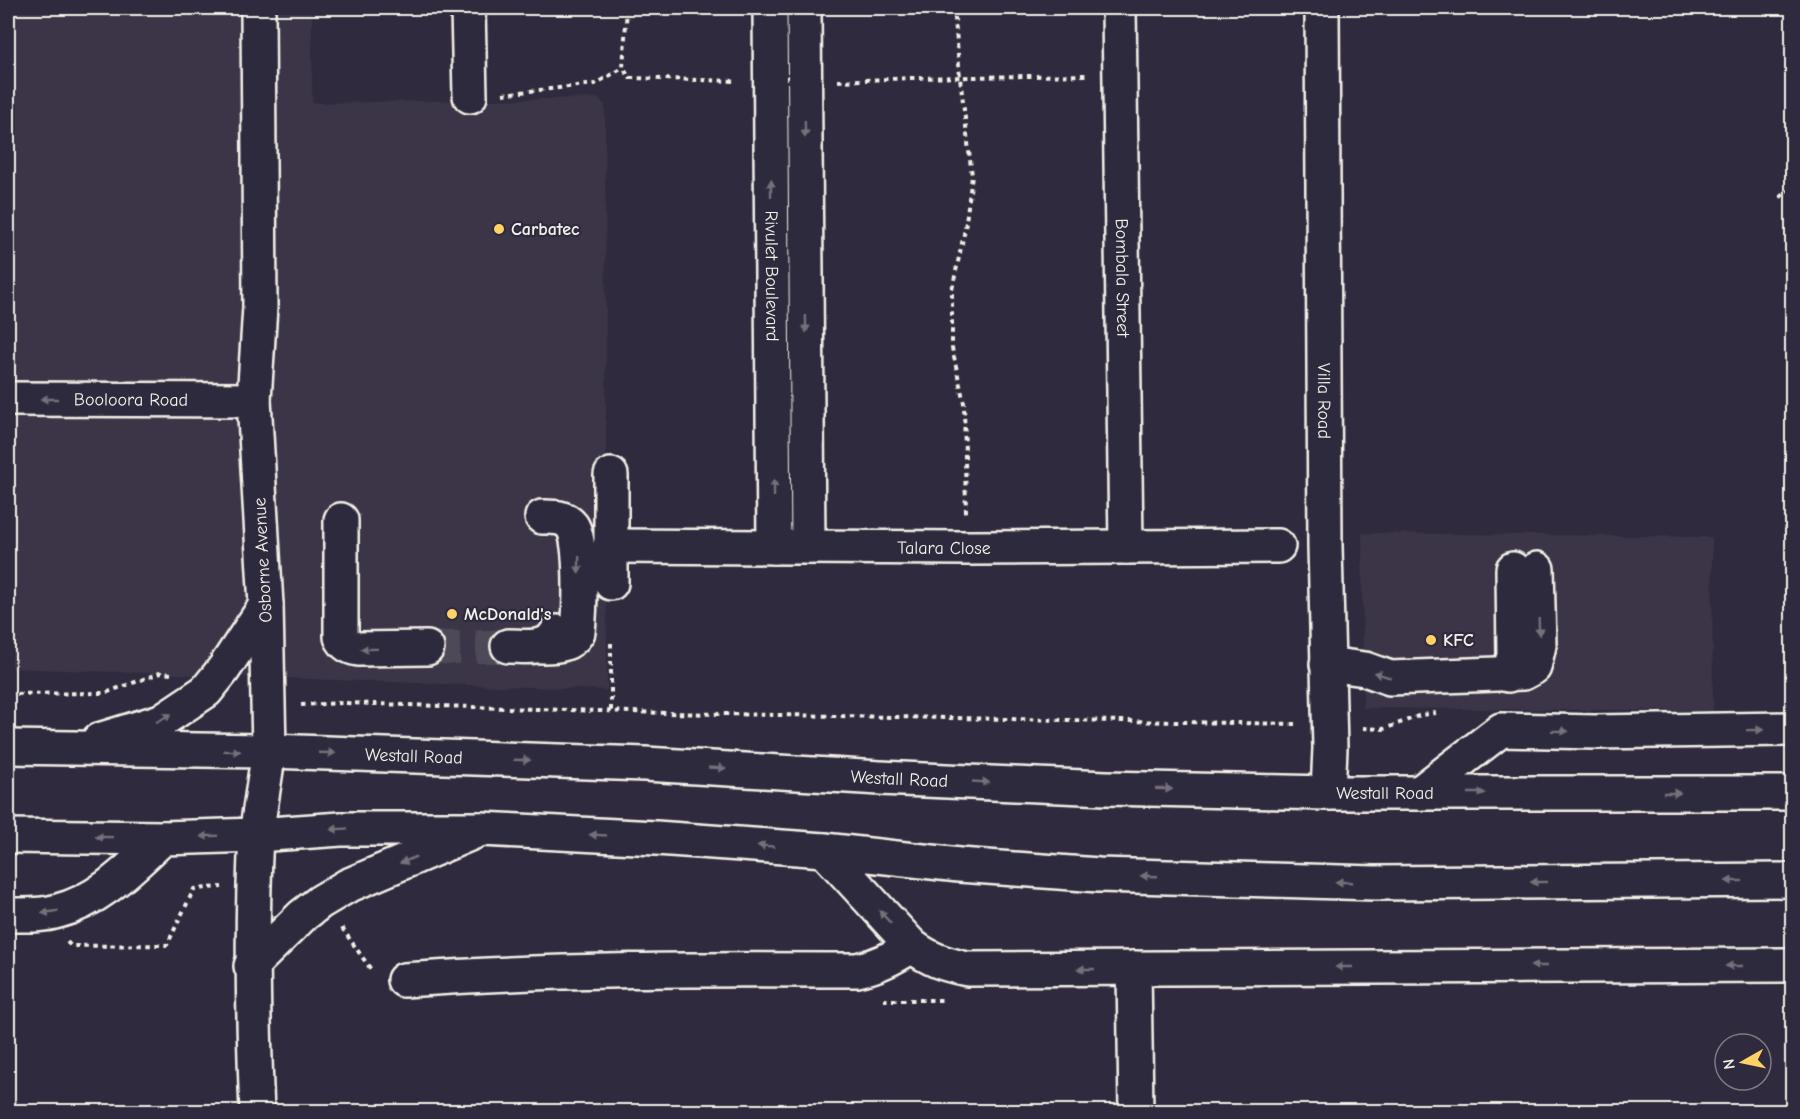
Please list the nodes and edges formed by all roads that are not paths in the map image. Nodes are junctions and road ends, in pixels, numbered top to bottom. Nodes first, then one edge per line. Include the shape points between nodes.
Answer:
1 (258, 8) edge
2 (468, 8) edge
3 (770, 8) edge
4 (804, 8) edge
5 (1119, 8) edge
6 (1322, 8) edge
7 (771, 82) junction
8 (804, 83) junction
9 (470, 96) road end
10 (8, 399) edge
11 (254, 400) junction
12 (611, 475) dead end
13 (550, 517) dead end
14 (340, 520) dead end
15 (610, 546) junction
16 (1278, 546) dead end
17 (774, 547) junction
18 (808, 547) junction
19 (1126, 547) junction
20 (1525, 569) dead end
21 (610, 583) dead end
22 (266, 605) junction
23 (508, 646) tunnel mouth
24 (428, 648) tunnel mouth
25 (1328, 664) junction
26 (1792, 729) edge
27 (8, 747) edge
28 (69, 749) junction
29 (268, 751) junction
30 (1329, 793) junction
31 (1419, 793) junction
32 (1792, 793) edge
33 (481, 829) junction
34 (256, 835) junction
35 (8, 836) edge
36 (163, 838) junction
37 (824, 850) junction
38 (1792, 880) edge
39 (8, 915) edge
40 (912, 946) junction
41 (1792, 965) edge
42 (251, 966) junction
43 (1134, 968) junction
44 (404, 980) dead end
45 (257, 1112) edge
46 (1136, 1112) edge

1 - 11 street, Osborne Avenue via 260,307
2 - 9 street
3 - 7 street, Rivulet Boulevard
4 - 8 street, Rivulet Boulevard
5 - 19 street, Bombala Street
6 - 25 street, Villa Road
7 - 8 street
17 -> 7 street, Rivulet Boulevard
8 -> 18 street, Rivulet Boulevard
11 -> 10 street, Booloora Road
11 - 22 street, Osborne Avenue
12 - 15 street
13 -> 23 street via 558,627 553,640 543,646
24 -> 14 street via 358,649 344,643
15 - 17 street, Talara Close
15 - 21 street
16 - 19 street, Talara Close
17 - 18 street, Talara Close
18 - 19 street, Talara Close
20 -> 25 street via 1539,645 1534,667 1523,673 1390,678 1365,669
28 -> 22 street via 161,721 206,691
22 - 29 street, Osborne Avenue
25 - 30 street, Villa Road
31 -> 26 street via 1501,730
27 - 28 street, Westall Road
28 -> 29 street, Westall Road
29 -> 30 street, Westall Road via 645,764 1094,788
29 - 34 street, Osborne Avenue
30 - 31 street, Westall Road
31 -> 32 street, Westall Road
33 -> 34 street via 341,829
37 -> 33 street
33 -> 42 street via 347,886 320,902
34 -> 36 street
34 - 42 street, Osborne Avenue
36 -> 35 street
36 -> 39 street via 90,899 58,911
38 -> 37 street via 1375,882 1099,875
40 -> 37 street
43 -> 40 street via 967,969 942,964
40 - 44 street via 882,963 857,970 606,971
41 -> 43 street
42 - 45 street, Osborne Avenue
43 - 46 street

